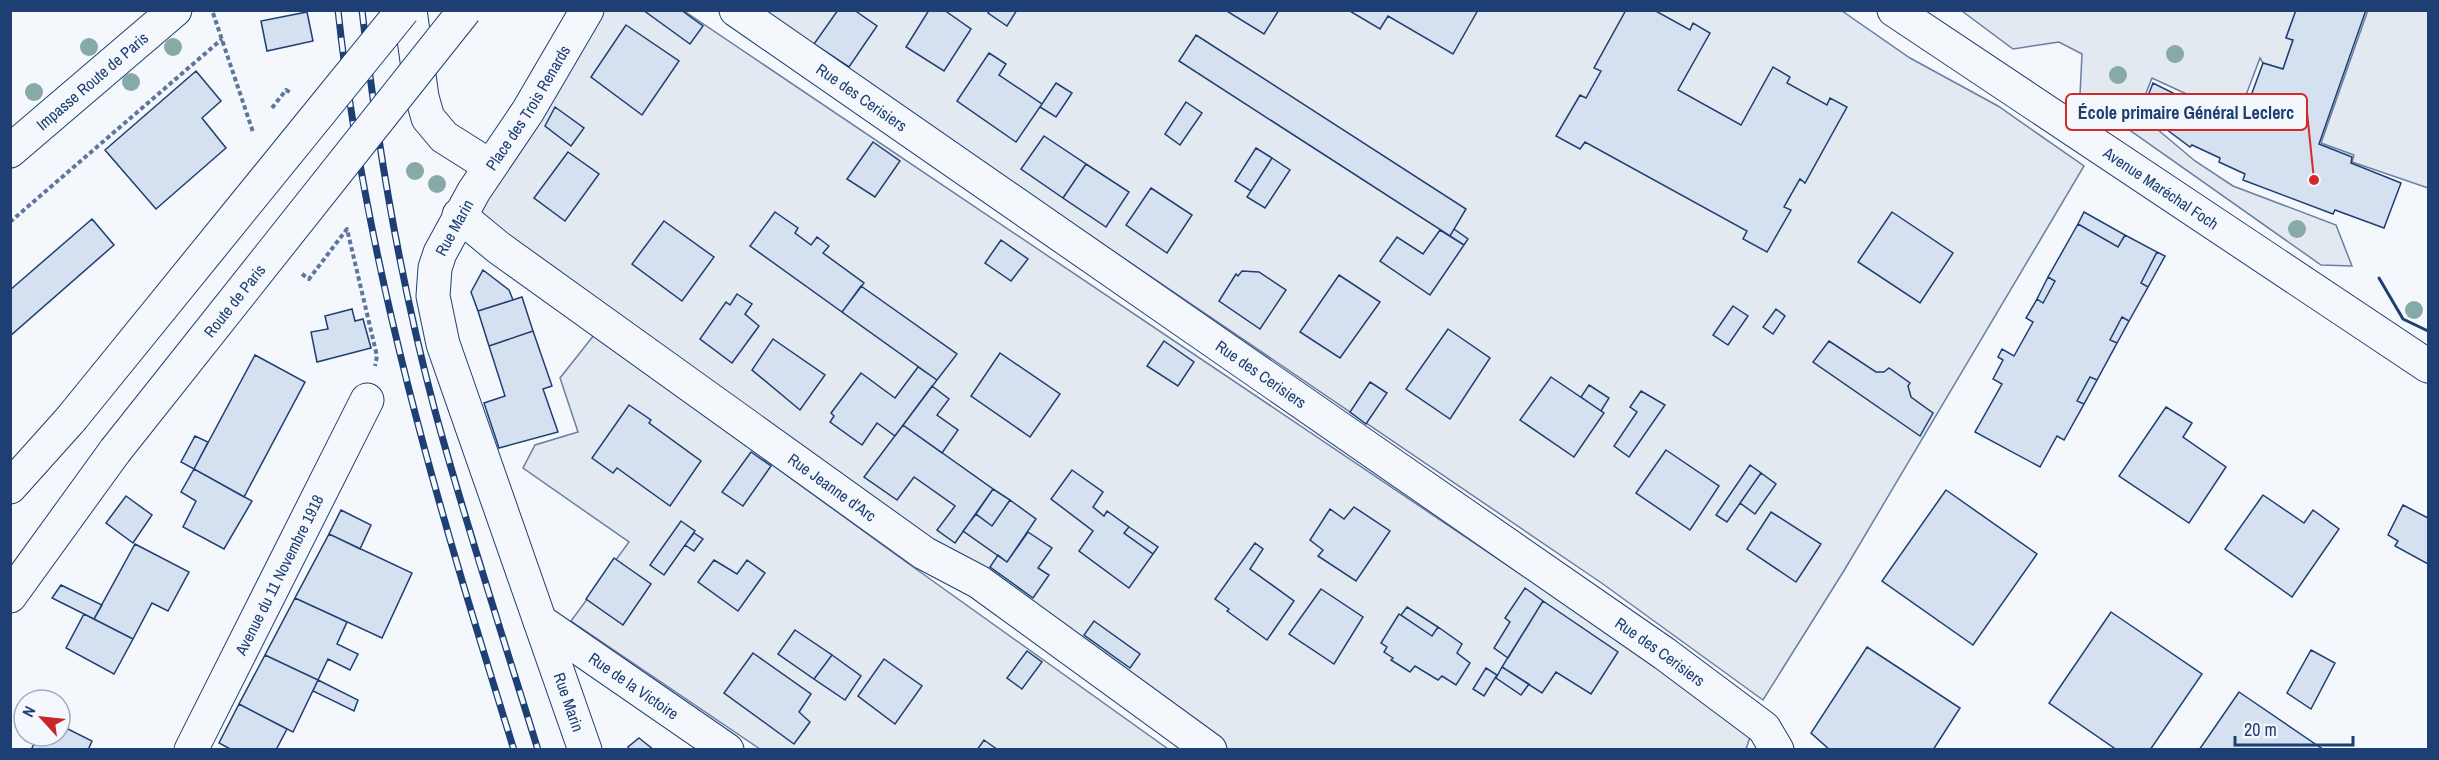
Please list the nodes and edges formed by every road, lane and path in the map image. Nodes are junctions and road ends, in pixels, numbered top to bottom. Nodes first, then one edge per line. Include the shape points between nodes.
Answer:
1 (175, 10) edge
2 (213, 10) edge
3 (403, 10) edge
4 (410, 10) edge
5 (465, 10) edge
6 (587, 10) edge
7 (736, 10) edge
8 (1894, 10) edge
9 (222, 39) junction
10 (253, 132) dead end
11 (10, 151) edge
12 (490, 166) junction
13 (459, 216) junction
14 (10, 222) edge
15 (308, 265) dead end
16 (2428, 366) edge
17 (367, 400) joint
18 (10, 487) edge
19 (10, 596) edge
20 (540, 621) junction
21 (191, 750) edge
22 (585, 750) edge
23 (727, 750) edge
24 (1210, 750) edge
25 (1777, 750) edge

1 - 11 street, Impasse Route de Paris
2 - 9 path
3 - 18 street, bridge via 71,419
4 - 12 street, Place des Trois Renards via 428,118 444,137
5 - 19 street, Route de Paris, bridge via 115,452
6 - 12 street, Place des Trois Renards via 528,111
7 - 25 street, Rue des Cerisiers via 1665,654 1764,728
8 - 16 street, Avenue Maréchal Foch
9 - 10 path
9 - 14 path
12 - 13 street, Rue Marin
13 - 20 street, Rue Marin via 435,268 433,297 443,344
13 - 24 street, Rue Jeanne d'Arc via 499,249 801,466 924,553 979,582
15 - 17 path via 301,274 309,279 347,229 377,356
17 - 21 street, Avenue du 11 Novembre 1918
20 - 22 street, Rue Marin
20 - 23 street, Rue de la Victoire

